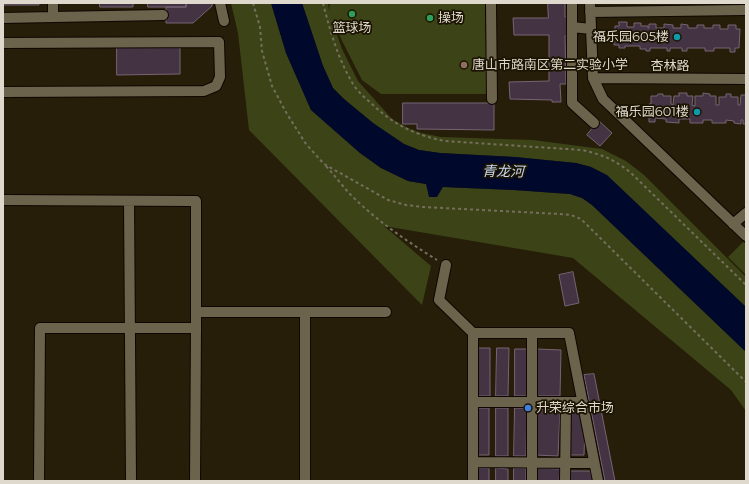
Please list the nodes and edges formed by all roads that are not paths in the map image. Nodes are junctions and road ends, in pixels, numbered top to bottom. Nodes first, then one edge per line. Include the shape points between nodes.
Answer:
1 (53, 3) edge
2 (220, 3) edge
3 (491, 3) edge
4 (572, 3) edge
5 (590, 8) edge
6 (746, 10) edge
7 (163, 15) dead end
8 (53, 17) junction
9 (3, 18) edge
10 (224, 21) dead end
11 (572, 27) junction
12 (591, 29) junction
13 (3, 43) edge
14 (593, 78) junction
15 (746, 79) edge
16 (3, 92) edge
17 (492, 99) dead end
18 (594, 123) dead end
19 (3, 200) edge
20 (130, 200) junction
21 (746, 213) edge
22 (733, 224) junction
23 (746, 236) edge
24 (446, 265) road end
25 (196, 312) junction
26 (304, 312) junction
27 (386, 312) dead end
28 (130, 328) junction
29 (196, 328) junction
30 (473, 334) junction
31 (532, 334) junction
32 (473, 402) junction
33 (532, 402) junction
34 (566, 402) junction
35 (583, 402) junction
36 (473, 462) junction
37 (532, 462) junction
38 (565, 463) junction
39 (594, 463) junction
40 (39, 481) edge
41 (131, 481) edge
42 (195, 481) edge
43 (305, 481) edge
44 (473, 481) edge
45 (532, 481) edge
46 (565, 481) edge
47 (598, 481) edge

1 - 8 street
2 - 10 street
3 - 17 street
4 - 11 street
5 - 6 street
5 - 12 street
7 - 8 street
8 - 9 street
11 - 12 street
11 - 18 street via 572,104
12 - 14 street
13 - 16 street via 219,42 220,77 216,86 204,90
14 - 15 street, 杏林路
14 - 22 street via 603,99
19 - 20 street
20 - 25 street via 196,201
20 - 28 street
21 - 22 street
22 - 23 street
24 - 30 street via 439,300
25 - 26 street
25 - 29 street
26 - 27 street
26 - 43 street
28 - 29 street
28 - 40 street via 40,328
28 - 41 street
29 - 42 street
30 - 31 street
30 - 32 street
31 - 33 street
31 - 35 street via 569,333
32 - 33 street
32 - 36 street
33 - 34 street
33 - 37 street
34 - 35 street
34 - 38 street
35 - 39 street
36 - 37 street
36 - 44 street
37 - 38 street
37 - 45 street
38 - 39 street
38 - 46 street
39 - 47 street

